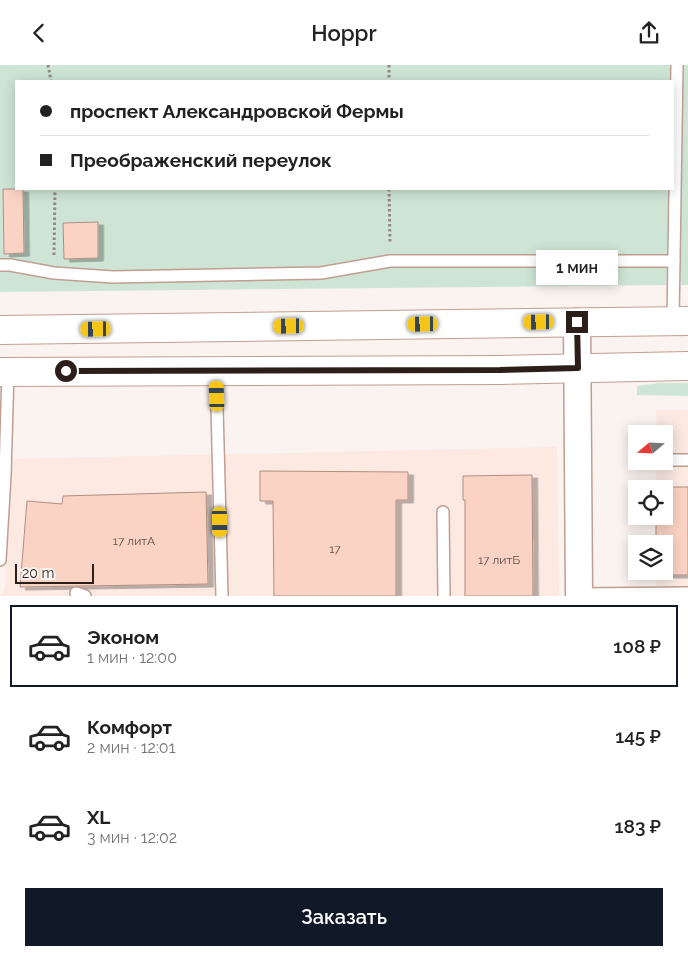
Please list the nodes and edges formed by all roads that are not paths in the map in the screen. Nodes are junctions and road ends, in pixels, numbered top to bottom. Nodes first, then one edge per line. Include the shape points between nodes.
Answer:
1 (677, 65) edge
2 (674, 261) junction
3 (0, 265) edge
4 (680, 321) edge
5 (577, 322) junction
6 (0, 330) edge
7 (688, 366) edge
8 (578, 368) junction
9 (216, 370) junction
10 (4, 371) edge
11 (673, 460) edge
12 (688, 460) edge
13 (443, 512) dead end
14 (2, 520) edge
15 (0, 560) edge
16 (688, 593) edge
17 (579, 595) edge
18 (222, 596) edge
19 (444, 596) edge

1 - 2 lane
2 - 3 lane via 390,261 321,273 113,277
2 - 4 lane
4 - 5 main road
5 - 6 main road
5 - 8 street
7 - 8 main road
8 - 9 main road
8 - 17 street
9 - 10 main road
9 - 18 lane
10 - 14 lane
11 - 12 lane
13 - 19 lane
14 - 15 lane
16 - 17 lane

